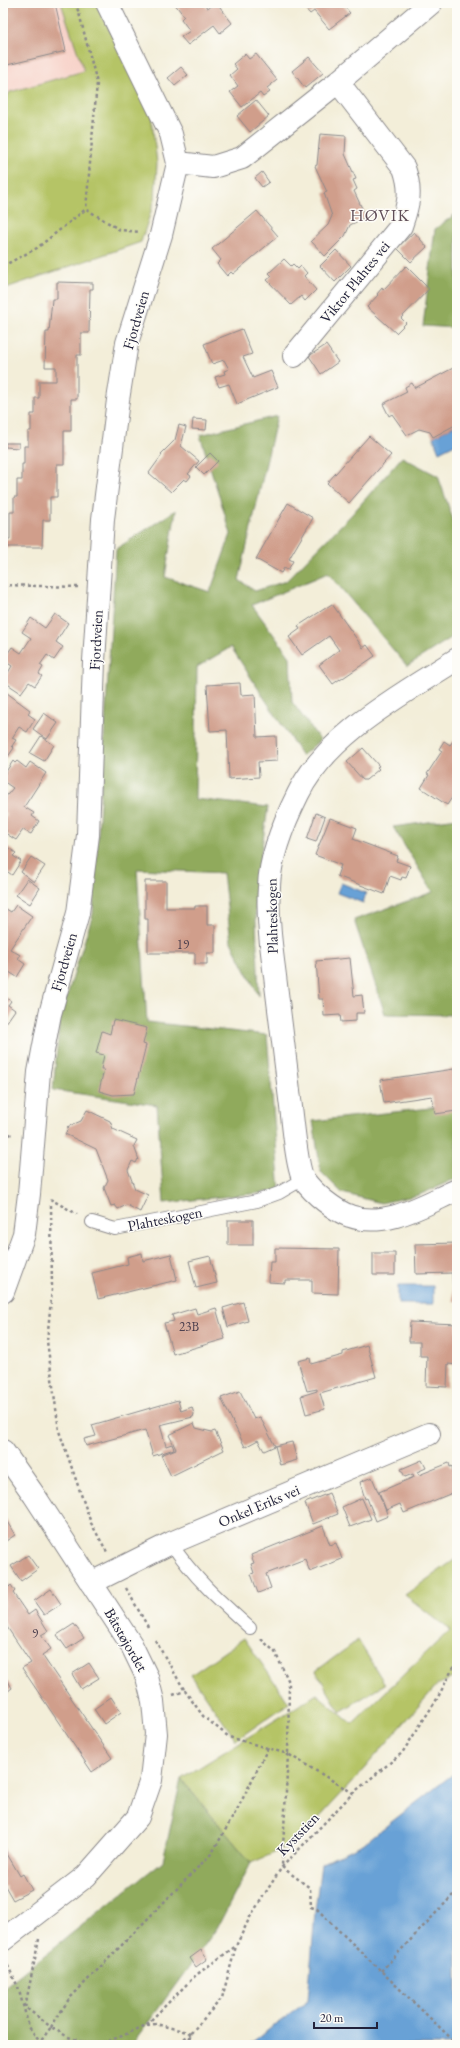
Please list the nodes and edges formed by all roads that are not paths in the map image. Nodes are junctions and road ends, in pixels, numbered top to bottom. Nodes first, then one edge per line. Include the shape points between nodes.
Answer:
1 (107, 3) edge
2 (431, 3) edge
3 (338, 82) junction
4 (178, 163) junction
5 (294, 356) dead end
6 (457, 659) edge
7 (303, 1179) junction
8 (457, 1190) edge
9 (92, 1222) road end
10 (3, 1292) edge
11 (429, 1434) dead end
12 (3, 1451) edge
13 (171, 1543) junction
14 (91, 1583) junction
15 (250, 1628) road end
16 (3, 1940) edge

1 - 4 street, Fjordveien via 171,134
2 - 3 street
3 - 4 street via 242,158 213,167
3 - 5 street, Viktor Plahtes vei via 404,168 409,184 408,205 400,226
4 - 10 street, Fjordveien via 161,235 127,343 118,400 103,519 94,661 88,835 78,913 50,1014 40,1072 24,1234
6 - 7 street, Plahteskogen via 359,724 319,761 299,792 278,844 269,885 271,944 296,1146
7 - 8 street via 321,1198 350,1216 378,1220 404,1213
7 - 9 lane, Plahteskogen via 279,1193 257,1201 199,1213 115,1229
11 - 13 street, Onkel Eriks vei
12 - 14 street, Båtstøjordet
13 - 14 street, Onkel Eriks vei
13 - 15 lane via 207,1589
14 - 16 street, Båtstøjordet via 131,1644 147,1677 153,1701 156,1734 151,1780 138,1817 86,1876

